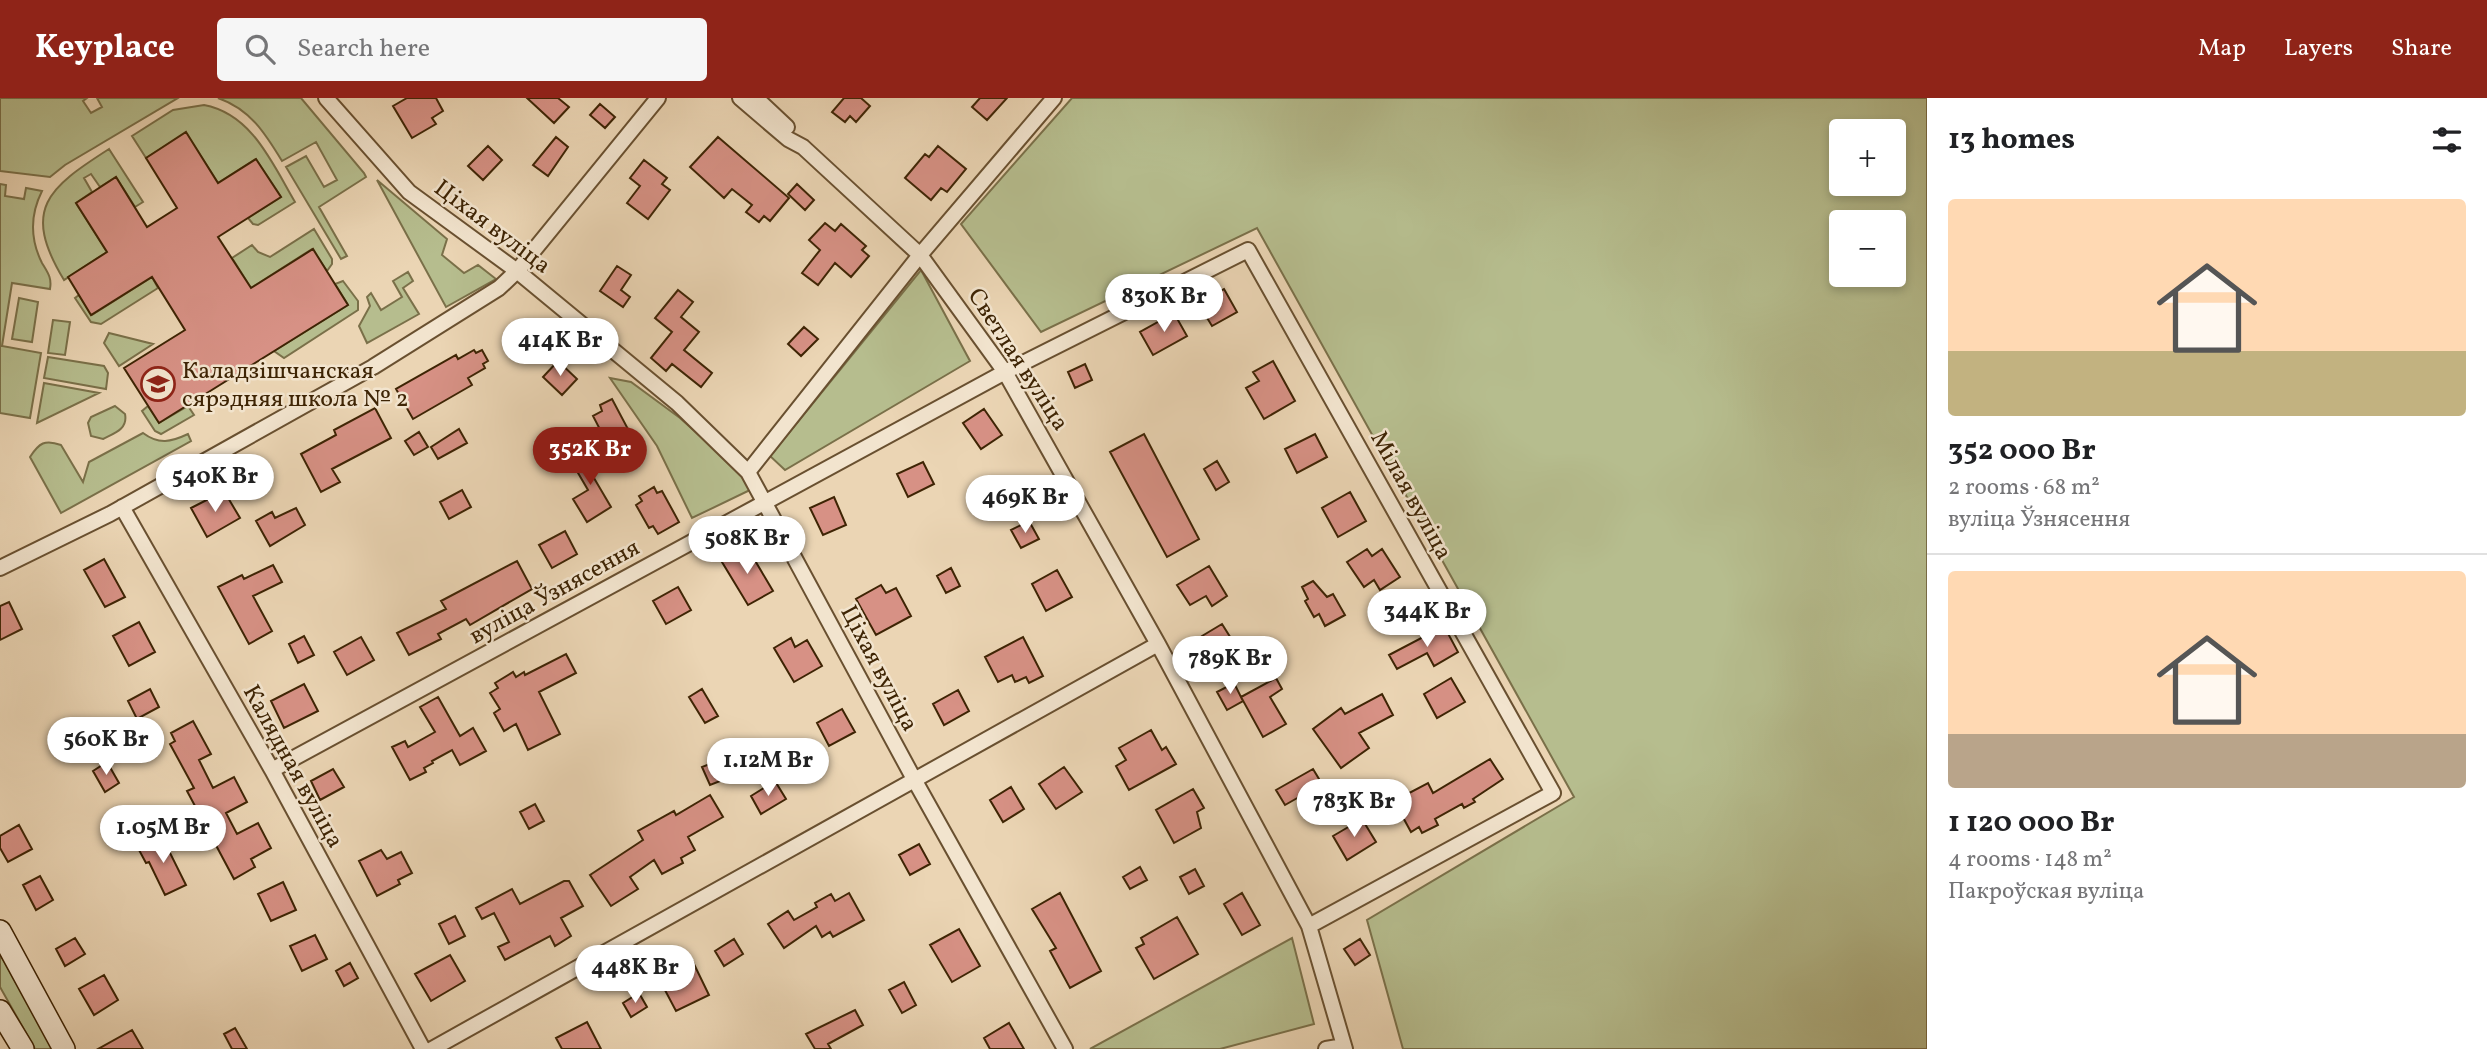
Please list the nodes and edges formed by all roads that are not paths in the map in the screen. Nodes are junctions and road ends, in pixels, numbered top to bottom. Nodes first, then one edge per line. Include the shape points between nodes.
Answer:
1 (326, 98) edge
2 (658, 98) edge
3 (740, 98) edge
4 (756, 98) edge
5 (1054, 98) edge
6 (803, 147) junction
7 (920, 254) junction
8 (517, 271) junction
9 (1006, 372) junction
10 (748, 472) junction
11 (765, 502) junction
12 (122, 507) junction
13 (0, 568) edge
14 (1158, 644) junction
15 (272, 770) junction
16 (915, 781) junction
17 (1309, 926) junction
18 (0, 931) edge
19 (0, 1011) edge
20 (1345, 1047) edge
21 (23, 1049) edge
22 (64, 1049) edge
23 (424, 1049) edge
24 (432, 1049) edge
25 (1065, 1049) edge
26 (1326, 1049) edge

1 - 8 street, Ціхая вуліца via 409,192
2 - 8 street
3 - 6 street, Светлая вуліца
4 - 6 street, Светлая вуліца via 796,134
5 - 7 street
6 - 7 street, Светлая вуліца
7 - 9 street, Светлая вуліца
7 - 10 street
8 - 10 street, Ціхая вуліца via 677,403
8 - 12 street via 499,288 373,367
9 - 11 street, вуліца Ўзнясення
9 - 14 street, Светлая вуліца
9 - 17 street, Мілая вуліца via 1248,250 1553,793
10 - 11 street, Ціхая вуліца
11 - 15 street, вуліца Ўзнясення
11 - 16 street, Ціхая вуліца
12 - 13 street
12 - 15 street, Калядная вуліца
14 - 16 street
14 - 17 street, Светлая вуліца
15 - 23 street, Калядная вуліца
16 - 24 street
16 - 25 street, Ціхая вуліца
17 - 20 street, Светлая вуліца
18 - 22 street
19 - 21 street
20 - 26 street

